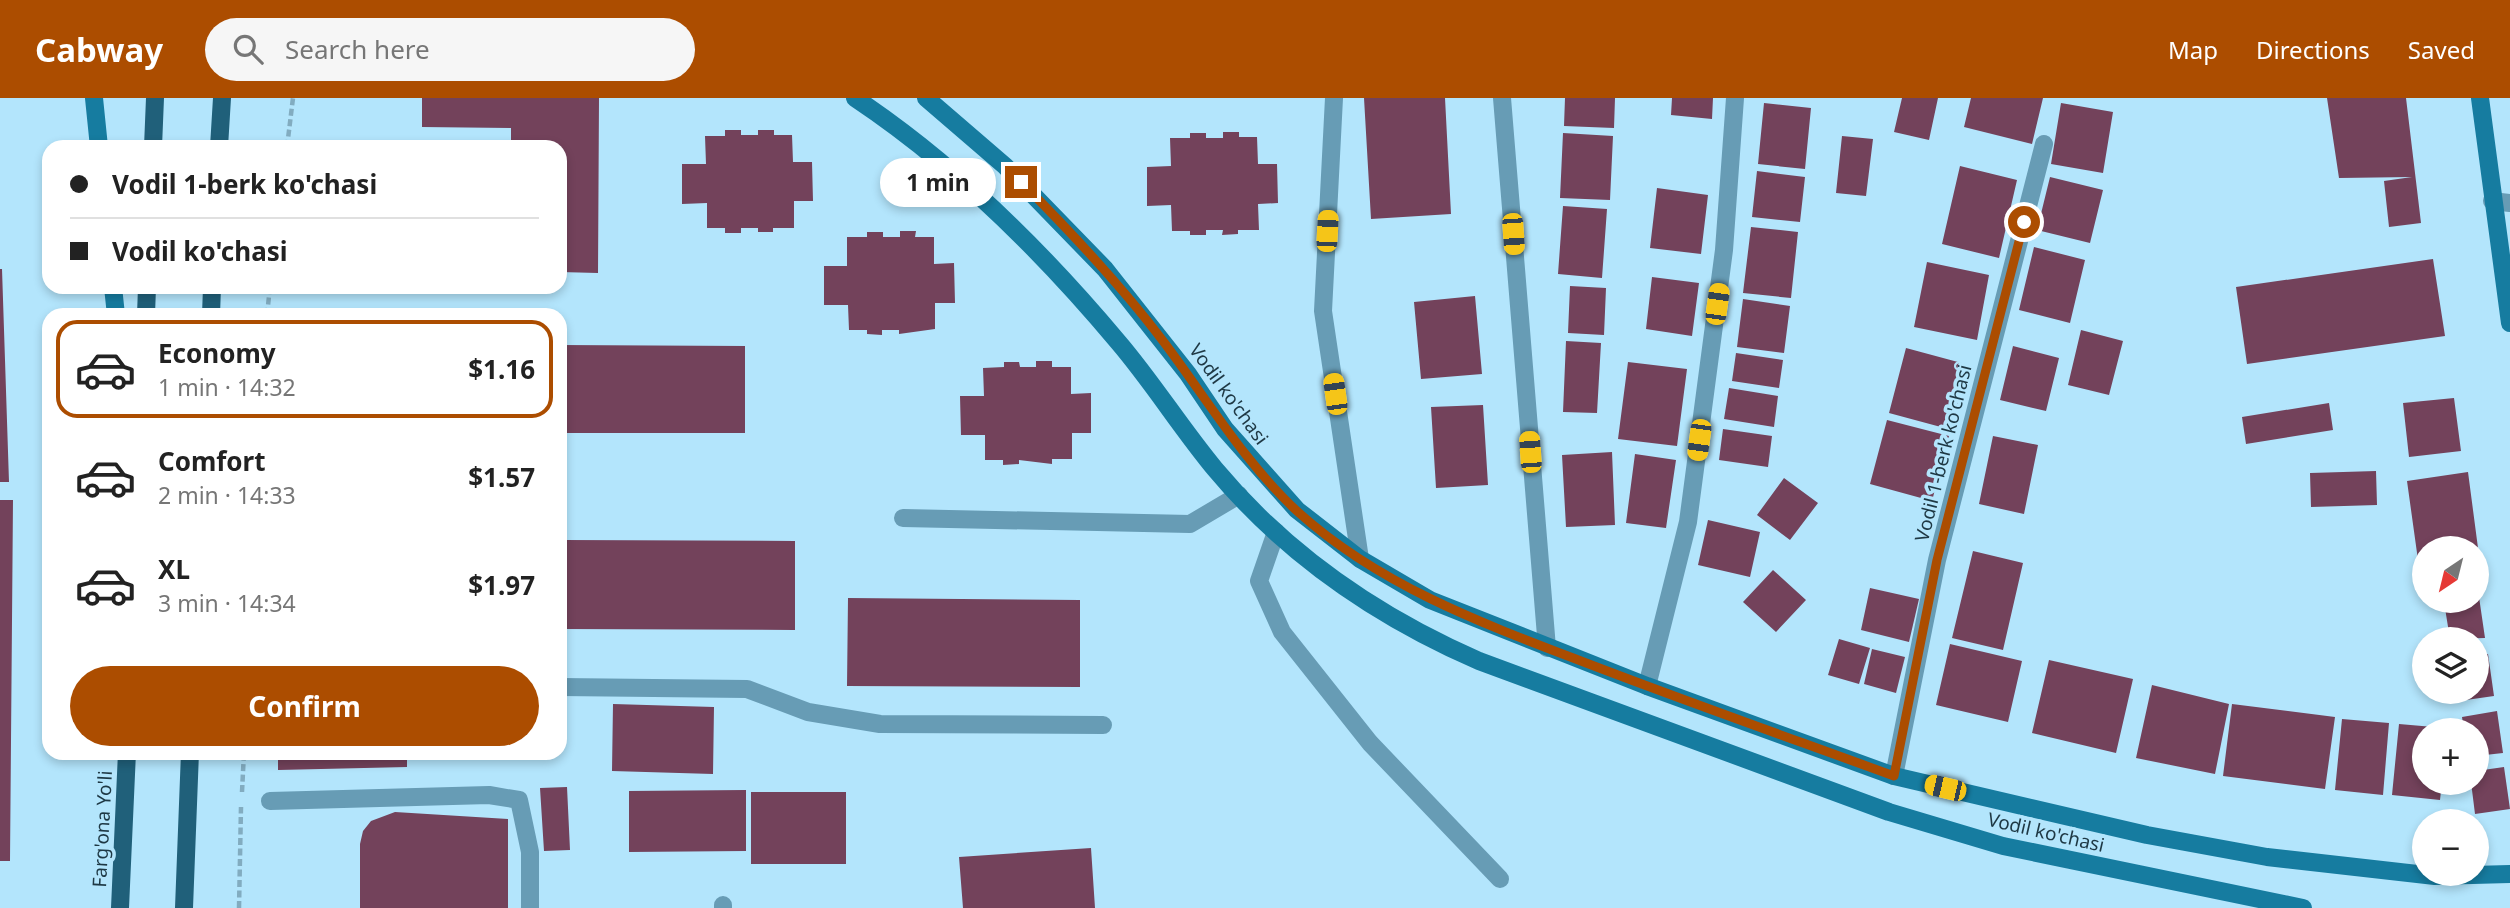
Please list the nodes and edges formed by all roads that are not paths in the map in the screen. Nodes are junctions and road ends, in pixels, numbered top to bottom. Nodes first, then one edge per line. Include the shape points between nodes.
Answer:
1 (94, 98) edge
2 (155, 98) edge
3 (222, 98) edge
4 (855, 98) edge
5 (926, 98) edge
6 (1334, 98) edge
7 (1502, 98) edge
8 (1735, 98) edge
9 (2480, 98) edge
10 (98, 140) edge
11 (153, 140) edge
12 (219, 140) edge
13 (2044, 144) dead end
14 (2501, 202) edge
15 (2510, 323) edge
16 (1239, 495) junction
17 (903, 518) dead end
18 (1276, 532) junction
19 (1360, 559) junction
20 (1547, 648) junction
21 (567, 687) edge
22 (1647, 687) junction
23 (1103, 725) dead end
24 (127, 760) edge
25 (190, 760) edge
26 (1894, 776) junction
27 (270, 801) dead end
28 (2510, 874) edge
29 (1500, 879) dead end
30 (120, 908) edge
31 (184, 908) edge
32 (530, 908) edge
33 (2303, 908) edge

1 - 10 street
2 - 11 main road
3 - 12 main road
4 - 16 street, Vodil ko'chasi via 940,163 1053,268 1120,344
5 - 19 street, Vodil ko'chasi via 1005,166 1105,269 1267,481 1327,536
6 - 19 street via 1323,311
7 - 20 street
8 - 22 street via 1724,250 1688,522
9 - 14 street
13 - 26 street, Vodil 1-berk ko'chasi via 1937,560
14 - 15 street
16 - 17 street via 1190,524
16 - 18 street, Vodil ko'chasi
18 - 29 street via 1259,581 1282,632 1370,743
18 - 33 street, Vodil ko'chasi via 1357,596 1447,647 1863,803 2003,846
19 - 20 street, Vodil ko'chasi via 1430,600
20 - 22 street, Vodil ko'chasi
21 - 23 street via 747,689 808,712 880,724
22 - 26 street, Vodil ko'chasi
24 - 30 main road, Farg'ona Yo'li
25 - 31 main road
26 - 28 street, Vodil ko'chasi via 2147,835 2267,857 2435,876
27 - 32 street via 489,795 519,800 530,852

